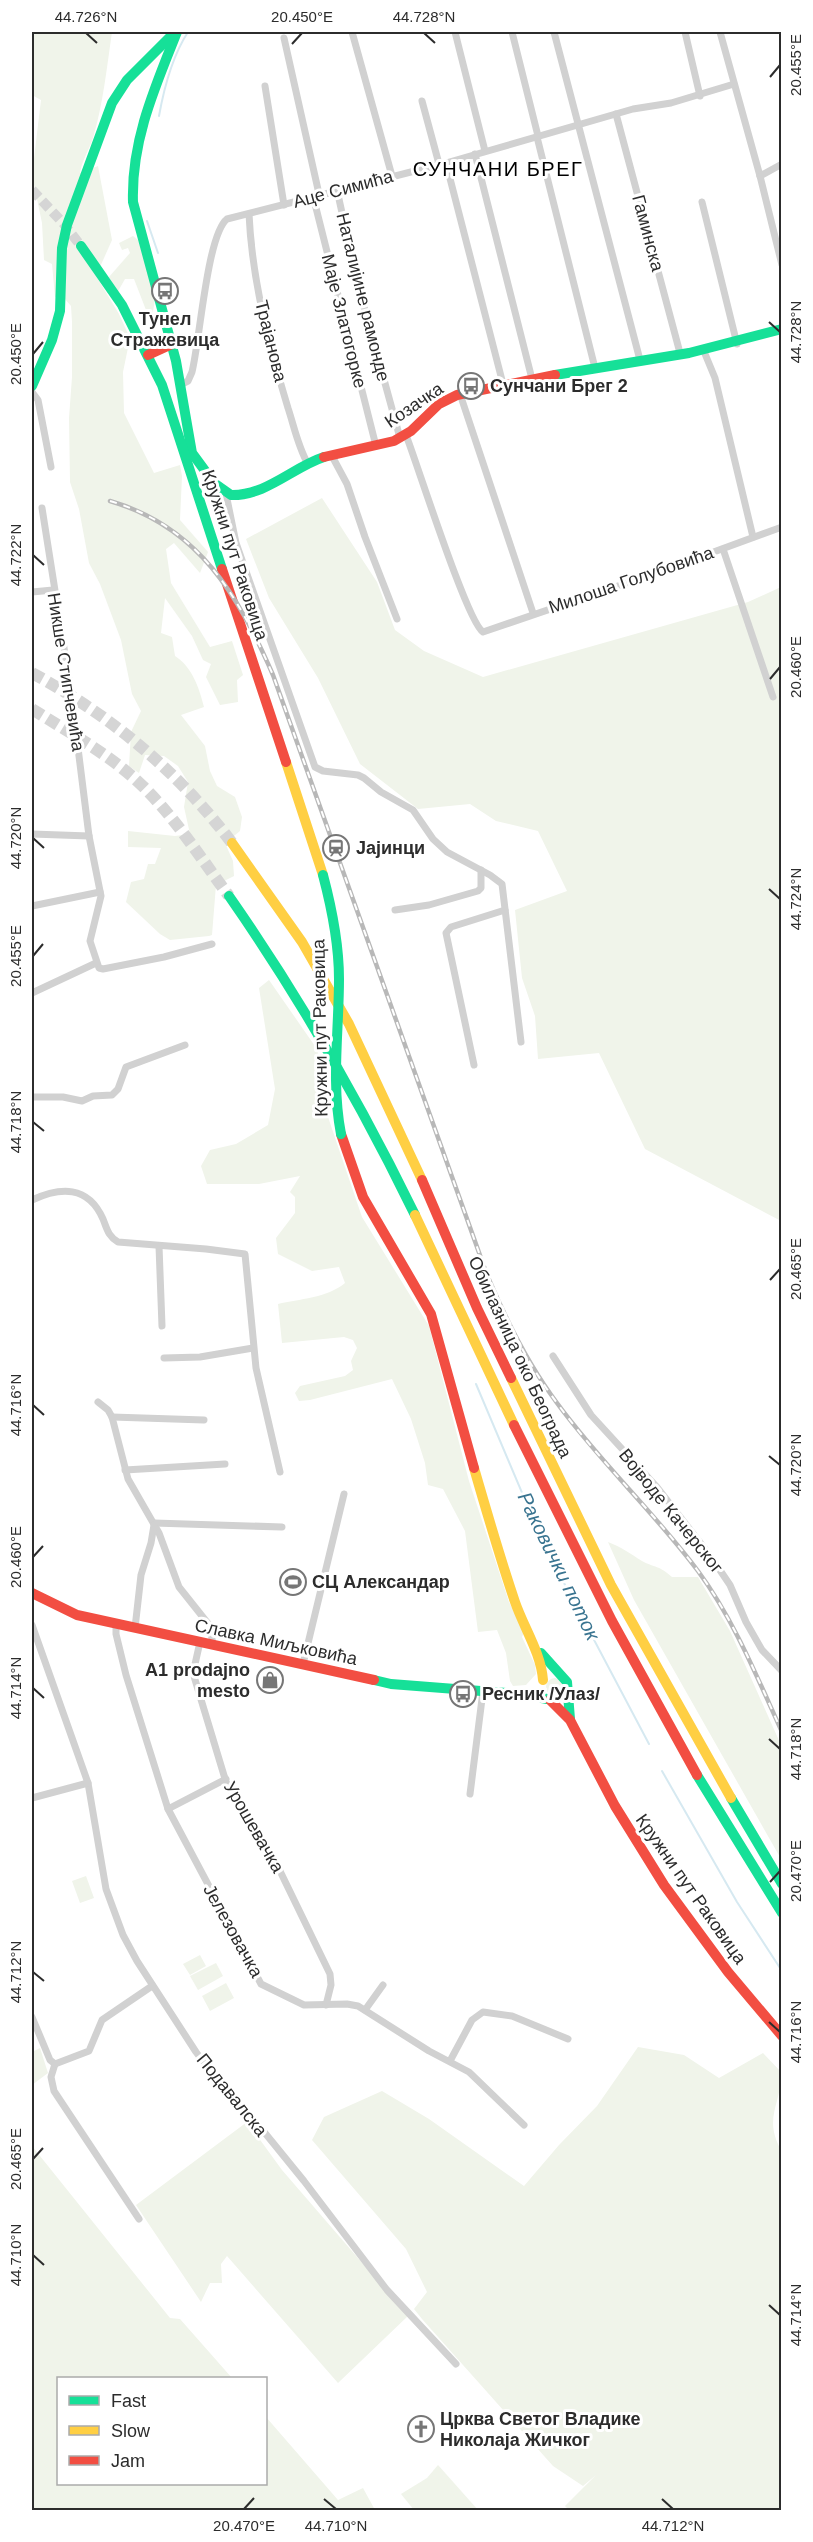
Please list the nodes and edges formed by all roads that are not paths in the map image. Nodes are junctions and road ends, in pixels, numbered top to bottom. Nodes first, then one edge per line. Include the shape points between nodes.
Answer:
1 (176, 32) edge
2 (352, 32) edge
3 (455, 32) edge
4 (512, 32) edge
5 (554, 32) edge
6 (685, 32) edge
7 (720, 32) edge
8 (284, 38) dead end
9 (146, 61) junction
10 (163, 69) junction
11 (133, 74) junction
12 (734, 84) junction
13 (265, 86) dead end
14 (700, 96) junction
15 (422, 102) dead end
16 (616, 114) junction
17 (579, 126) junction
18 (538, 137) junction
19 (485, 151) junction
20 (475, 154) junction
21 (442, 164) junction
22 (782, 164) edge
23 (392, 176) junction
24 (760, 176) junction
25 (337, 190) junction
26 (316, 195) junction
27 (702, 202) dead end
28 (284, 205) junction
29 (249, 214) junction
30 (782, 219) edge
31 (772, 226) junction
32 (81, 246) tunnel mouth
33 (782, 265) edge
34 (782, 329) edge
35 (172, 344) junction
36 (736, 344) junction
37 (703, 349) junction
38 (680, 353) junction
39 (148, 355) junction
40 (640, 360) junction
41 (595, 368) junction
42 (532, 379) junction
43 (503, 384) junction
44 (180, 385) junction
45 (32, 386) edge
46 (32, 392) edge
47 (460, 394) junction
48 (403, 436) junction
49 (376, 446) junction
50 (332, 456) junction
51 (308, 464) junction
52 (51, 467) dead end
53 (226, 494) junction
54 (42, 508) dead end
55 (782, 527) edge
56 (753, 537) junction
57 (723, 549) junction
58 (53, 590) junction
59 (32, 592) edge
60 (533, 613) junction
61 (397, 620) dead end
62 (481, 631) joint
63 (773, 697) dead end
64 (32, 834) edge
65 (89, 836) junction
66 (232, 843) tunnel mouth
67 (481, 870) junction
68 (100, 892) junction
69 (229, 896) tunnel mouth
70 (32, 906) edge
71 (395, 910) dead end
72 (505, 910) junction
73 (212, 944) dead end
74 (96, 963) junction
75 (32, 993) edge
76 (521, 1042) dead end
77 (185, 1045) dead end
78 (474, 1065) dead end
79 (32, 1097) edge
80 (32, 1200) edge
81 (159, 1246) junction
82 (162, 1326) dead end
83 (253, 1348) junction
84 (553, 1356) dead end
85 (164, 1358) dead end
86 (98, 1402) dead end
87 (112, 1417) junction
88 (204, 1420) dead end
89 (225, 1464) dead end
90 (125, 1470) junction
91 (280, 1472) dead end
92 (344, 1494) dead end
93 (154, 1522) junction
94 (282, 1527) dead end
95 (32, 1593) edge
96 (116, 1624) junction
97 (32, 1625) edge
98 (135, 1628) junction
99 (532, 1640) junction
100 (200, 1642) junction
101 (213, 1645) junction
102 (303, 1664) junction
103 (781, 1670) edge
104 (559, 1674) junction
105 (542, 1681) junction
106 (483, 1692) junction
107 (567, 1693) junction
108 (520, 1694) junction
109 (549, 1700) junction
110 (570, 1720) junction
111 (226, 1779) junction
112 (88, 1783) junction
113 (470, 1794) dead end
114 (32, 1798) edge
115 (168, 1809) junction
116 (782, 1884) edge
117 (782, 1912) edge
118 (383, 1985) dead end
119 (152, 1986) junction
120 (326, 2005) junction
121 (365, 2010) junction
122 (32, 2017) edge
123 (782, 2036) edge
124 (568, 2039) dead end
125 (450, 2061) junction
126 (55, 2064) junction
127 (524, 2125) dead end
128 (139, 2218) dead end
129 (456, 2364) dead end

1 - 9 main road
1 - 10 main road
2 - 23 street
3 - 19 street
4 - 18 street
5 - 17 street
6 - 14 street
7 - 12 street
8 - 26 street, Маје Златогорке
9 - 10 main road via 158,62
9 - 11 main road
10 - 11 main road via 148,68
10 - 35 main road via 137,144 132,191 138,227
11 - 45 main road via 112,103 73,206 62,248 57,327
12 - 14 street, Аце Симића
12 - 24 street
13 - 28 street
14 - 16 street, Аце Симића
15 - 21 street
16 - 17 street, Аце Симића
16 - 38 street, Гаминска
17 - 18 street, Аце Симића
17 - 40 street
18 - 19 street, Аце Симића
18 - 41 street
19 - 20 street, Аце Симића
20 - 21 street, Аце Симића
20 - 42 street
21 - 23 street, Аце Симића
21 - 43 street
22 - 24 street
23 - 25 street, Аце Симића
24 - 31 street
25 - 26 street, Аце Симића
25 - 48 street, Наталијине рамонде via 357,281
26 - 28 street, Аце Симића
26 - 49 street, Маје Златогорке
27 - 36 street
28 - 29 street, Аце Симића
29 - 44 street, Аце Симића via 227,219 220,227 210,263 194,363 188,381
29 - 51 street, Трајанова via 265,326
30 - 31 street
31 - 33 street
32 - 39 main road, Кружни пут Раковица via 122,305
34 - 36 main road, Козачка
35 - 39 main road
35 - 44 main road
36 - 37 main road, Козачка
37 - 38 main road, Козачка
37 - 56 street via 715,378
38 - 40 main road, Козачка
39 - 99 main road, Кружни пут Раковица, bridge via 189,465 334,916 339,962 334,1101 340,1134 363,1197 430,1314 497,1549
40 - 41 main road, Козачка
41 - 42 main road, Козачка
42 - 43 main road, Козачка
43 - 47 main road, Козачка
44 - 53 main road via 194,456
46 - 52 street via 38,400
47 - 48 main road, Козачка via 435,406
47 - 60 street
48 - 49 main road, Козачка
48 - 62 street, Наталијине рамонде
49 - 50 main road, Козачка
50 - 51 main road, Козачка
50 - 61 street via 347,484
51 - 53 main road, Козачка via 250,492
53 - 67 street via 240,553 315,767 364,778 418,814 433,839 447,852
54 - 58 street, Никше Стипчевића
55 - 56 street, Милоша Голубовића
56 - 57 street, Милоша Голубовића
57 - 60 street, Милоша Голубовића
57 - 63 street
58 - 59 street
58 - 65 street, Никше Стипчевића via 71,692
60 - 62 street, Милоша Голубовића via 485,633
64 - 65 street
65 - 68 street, Никше Стипчевића
66 - 116 main road, Обилазница око Београда via 297,934 349,1023 402,1133 481,1318 611,1585
67 - 71 street via 478,891
67 - 72 street via 502,884
68 - 70 street
68 - 74 street via 90,941
69 - 117 main road, Обилазница око Београда via 289,983 369,1123 610,1617 693,1768
72 - 76 street
72 - 78 street via 452,927 446,933
73 - 74 street via 101,969
74 - 75 street
77 - 79 street via 126,1067 112,1095 82,1101
80 - 81 street via 56,1191 76,1192 96,1207 114,1240
81 - 82 street
81 - 83 street via 245,1254
83 - 85 street via 200,1357
83 - 91 street
84 - 103 street, Војводе Качерског via 591,1415 656,1486 709,1554 730,1585 762,1650
86 - 87 street
87 - 88 street
87 - 90 street
89 - 90 street
90 - 93 street
92 - 102 street
93 - 94 street
93 - 98 street via 141,1575
93 - 101 street via 179,1587 210,1626
95 - 96 main road, Славка Миљковића via 75,1614
96 - 98 main road, Славка Миљковића
96 - 115 street, Јелезовачка via 126,1675
97 - 112 street, Подавалска
98 - 100 main road, Славка Миљковића
99 - 104 main road, Кружни пут Раковица
99 - 105 main road, Кружни пут Раковица via 542,1667
100 - 101 main road, Славка Миљковића
100 - 111 street, Урошевачка via 194,1673
101 - 102 main road, Славка Миљковића
102 - 106 main road, Славка Миљковића via 391,1684
104 - 105 main road via 550,1674
104 - 107 main road via 567,1682
105 - 108 main road
105 - 109 main road via 542,1692
106 - 108 main road, Славка Миљковића
106 - 113 street
107 - 109 main road via 558,1701
107 - 110 main road, Кружни пут Раковица
108 - 109 main road, Славка Миљковића
109 - 110 main road, Кружни пут Раковица
110 - 123 main road, Кружни пут Раковица via 615,1806 664,1885 728,1972
111 - 115 street
111 - 120 street, Урошевачка via 280,1871 330,1974
112 - 114 street
112 - 119 street, Подавалска via 106,1889 123,1935
115 - 120 street, Јелезовачка via 261,1984 300,2004
118 - 121 street
119 - 126 street via 102,2020 89,2051
119 - 129 street, Подавалска via 218,2081 304,2181 387,2290
120 - 121 street, Јелезовачка via 347,2004
121 - 125 street, Јелезовачка
122 - 126 street
124 - 125 street via 512,2016 483,2012 472,2020
125 - 127 street, Јелезовачка via 474,2076
126 - 128 street via 51,2077 54,2091

